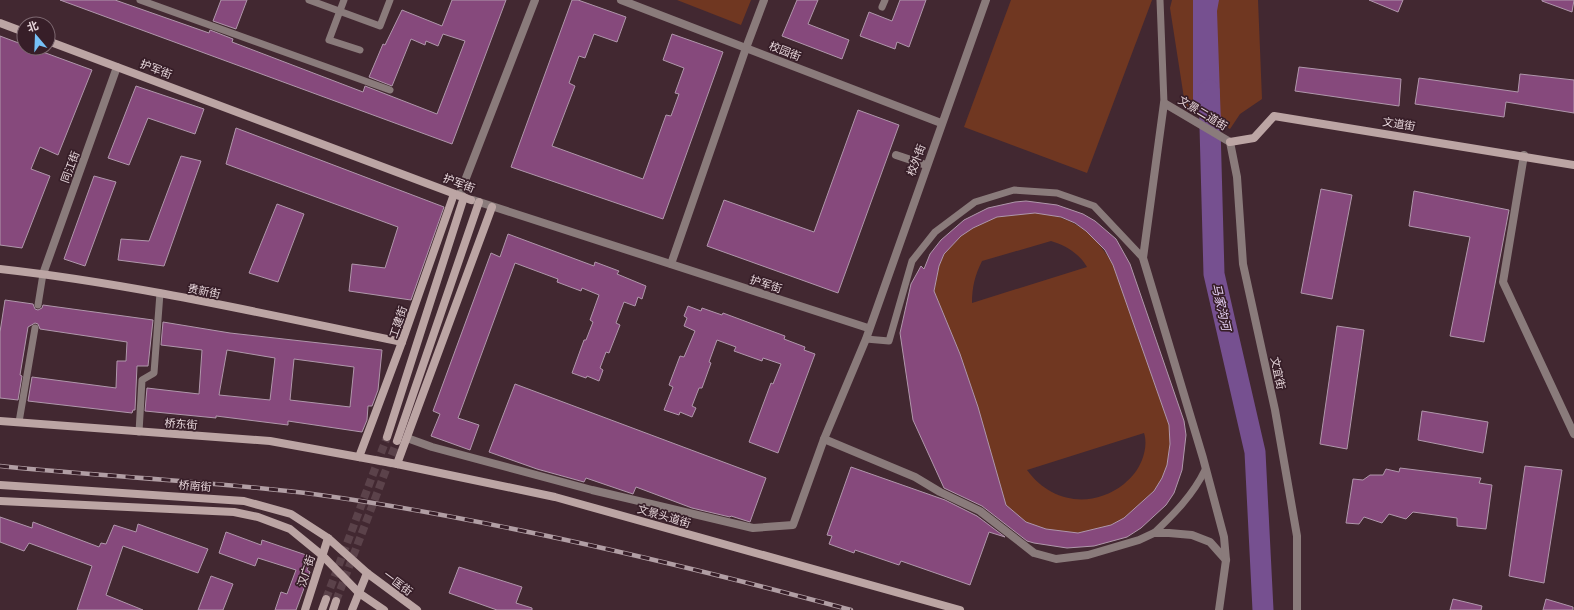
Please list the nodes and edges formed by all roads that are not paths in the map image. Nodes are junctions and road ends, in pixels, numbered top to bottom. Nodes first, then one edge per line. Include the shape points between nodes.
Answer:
1 (140, 0) edge
2 (309, 0) edge
3 (344, 0) edge
4 (390, 0) edge
5 (535, 0) edge
6 (621, 0) edge
7 (764, 0) edge
8 (986, 0) edge
9 (1160, 0) edge
10 (340, 11) junction
11 (0, 22) edge
12 (16, 29) edge
13 (56, 44) edge
14 (746, 48) junction
15 (360, 50) dead end
16 (117, 66) junction
17 (390, 90) dead end
18 (1164, 103) junction
19 (941, 123) junction
20 (1230, 142) junction
21 (896, 155) dead end
22 (1524, 155) junction
23 (1574, 164) edge
24 (926, 165) junction
25 (466, 198) junction
26 (492, 207) junction
27 (1142, 258) junction
28 (671, 264) junction
29 (0, 269) edge
30 (43, 274) junction
31 (160, 293) junction
32 (38, 305) dead end
33 (35, 328) dead end
34 (868, 328) junction
35 (866, 338) junction
36 (402, 342) junction
37 (0, 421) edge
38 (19, 422) junction
39 (139, 432) junction
40 (1574, 434) edge
41 (387, 438) tunnel mouth
42 (407, 438) junction
43 (824, 439) junction
44 (397, 441) tunnel mouth
45 (359, 457) junction
46 (397, 464) junction
47 (1205, 470) junction
48 (0, 485) edge
49 (0, 501) edge
50 (1154, 533) junction
51 (328, 538) junction
52 (323, 556) junction
53 (1226, 560) junction
54 (367, 573) junction
55 (359, 593) junction
56 (326, 599) tunnel mouth
57 (336, 602) tunnel mouth
58 (305, 610) edge
59 (322, 610) edge
60 (333, 610) edge
61 (352, 610) edge
62 (384, 610) edge
63 (417, 610) edge
64 (960, 610) edge
65 (1219, 610) edge
66 (1297, 610) edge

1 - 17 lane
2 - 10 lane
3 - 10 lane
4 - 10 lane via 380,26
5 - 25 street, 工建街
6 - 14 street, 校园街
7 - 14 street
8 - 19 street, 校外街
9 - 18 lane
10 - 15 lane via 329,40
11 - 12 street
13 - 16 street, 护军街
14 - 19 street, 校园街
14 - 28 street
16 - 25 street, 护军街
16 - 30 street, 同江街
18 - 20 street, 文景二道街
18 - 27 street
19 - 24 street, 校外街
20 - 22 street, 文道街 via 1254,138 1274,116
20 - 66 street, 文宜街 via 1237,177 1243,264 1275,410 1297,536
21 - 24 street
22 - 23 street, 文道街
22 - 40 street via 1503,282
24 - 34 street, 校外街
25 - 26 street, 护军街
25 - 36 street, 工建街
25 - 41 street, 工建街
25 - 44 street, 工建街
26 - 28 street, 护军街
26 - 42 street
27 - 35 lane via 1094,206 1057,193 1014,190 975,202 935,232 912,261 889,341
27 - 47 street
28 - 34 street, 护军街
29 - 30 street, 贵新街
30 - 31 street, 贵新街
30 - 32 lane
31 - 36 street, 贵新街
31 - 39 lane via 154,373 142,380
33 - 38 lane
34 - 35 street, 校外街
35 - 43 street, 校外街
36 - 45 street, 工建街
37 - 38 street, 桥东街
38 - 39 street, 桥东街
39 - 45 street, 桥东街 via 270,441
42 - 43 street, 校外街 via 432,448 585,488 753,528 793,525
42 - 46 street
43 - 50 street via 915,477 980,511 1034,553 1056,558 1088,555
45 - 46 street, 文景头道街
46 - 64 street, 文景头道街 via 555,497
47 - 50 lane via 1180,508
47 - 53 street via 1224,537
48 - 51 street, 桥南街 via 244,501 291,514
49 - 52 street via 234,512 290,529
50 - 53 street via 1192,535 1210,542
51 - 52 street, 汉广街
51 - 54 street, 桥南街
52 - 55 street
52 - 58 street, 汉广街
53 - 65 street
54 - 55 street
54 - 63 street, 一匡街
55 - 61 street
55 - 62 street
56 - 59 street
57 - 60 street

